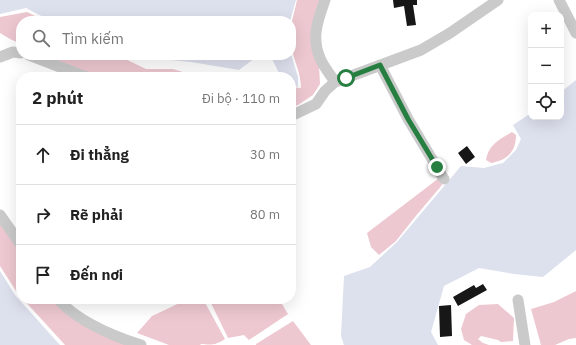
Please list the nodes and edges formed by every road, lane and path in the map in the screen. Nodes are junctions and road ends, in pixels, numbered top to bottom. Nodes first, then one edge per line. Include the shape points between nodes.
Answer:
1 (325, 0) edge
2 (498, 0) edge
3 (559, 0) edge
4 (576, 33) edge
5 (16, 52) edge
6 (0, 57) edge
7 (42, 60) edge
8 (380, 65) junction
9 (73, 72) edge
10 (335, 82) junction
11 (296, 114) edge
12 (444, 179) dead end
13 (0, 215) edge
14 (16, 238) edge
15 (518, 300) dead end
16 (63, 304) edge
17 (141, 345) edge
18 (526, 345) edge

1 - 10 street via 317,23 316,46 320,58
2 - 8 street via 421,50
3 - 4 street
5 - 6 street
7 - 9 street
8 - 10 street
8 - 12 street via 408,119
10 - 11 street via 316,104
13 - 14 street
15 - 18 street
16 - 17 street via 86,322

